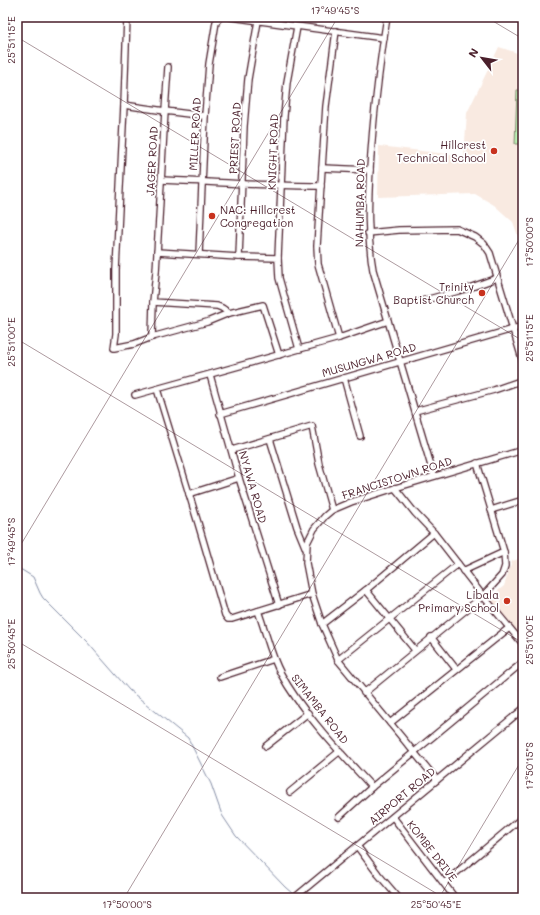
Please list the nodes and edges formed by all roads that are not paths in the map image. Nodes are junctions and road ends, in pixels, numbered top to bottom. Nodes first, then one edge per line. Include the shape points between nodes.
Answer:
1 (127, 17) edge
2 (220, 17) edge
3 (231, 17) edge
4 (387, 17) edge
5 (258, 21) junction
6 (297, 27) junction
7 (336, 32) junction
8 (384, 38) junction
9 (168, 67) dead end
10 (124, 105) junction
11 (165, 111) junction
12 (205, 116) junction
13 (322, 168) junction
14 (370, 170) junction
15 (162, 180) junction
16 (203, 181) junction
17 (243, 184) junction
18 (282, 186) junction
19 (321, 186) junction
20 (368, 233) junction
21 (157, 252) junction
22 (199, 254) junction
23 (239, 257) junction
24 (278, 258) junction
25 (497, 278) junction
26 (152, 302) junction
27 (418, 302) dead end
28 (229, 313) junction
29 (388, 321) junction
30 (523, 326) edge
31 (513, 328) junction
32 (152, 337) junction
33 (339, 338) junction
34 (299, 349) junction
35 (279, 355) junction
36 (400, 362) junction
37 (523, 362) edge
38 (210, 375) junction
39 (344, 378) junction
40 (523, 380) edge
41 (157, 389) junction
42 (135, 395) dead end
43 (415, 411) junction
44 (220, 414) junction
45 (360, 436) dead end
46 (270, 439) junction
47 (232, 450) junction
48 (523, 450) edge
49 (477, 463) junction
50 (434, 476) junction
51 (240, 478) junction
52 (395, 488) junction
53 (189, 494) junction
54 (523, 500) edge
55 (332, 510) junction
56 (491, 510) junction
57 (434, 532) junction
58 (306, 549) junction
59 (504, 552) junction
60 (458, 564) junction
61 (463, 571) junction
62 (366, 590) junction
63 (312, 594) junction
64 (483, 596) junction
65 (279, 605) junction
66 (258, 611) junction
67 (390, 619) junction
68 (322, 624) junction
69 (509, 628) junction
70 (431, 637) junction
71 (523, 644) edge
72 (415, 650) junction
73 (274, 659) junction
74 (338, 660) junction
75 (523, 662) edge
76 (456, 669) junction
77 (220, 677) dead end
78 (364, 692) junction
79 (523, 708) edge
80 (308, 713) junction
81 (390, 723) junction
82 (266, 746) dead end
83 (340, 751) junction
84 (415, 753) junction
85 (437, 780) junction
86 (372, 787) junction
87 (290, 792) dead end
88 (339, 817) dead end
89 (393, 817) junction
90 (523, 817) edge
91 (357, 846) junction
92 (444, 883) junction
93 (397, 896) dead end
94 (294, 898) edge
95 (455, 898) edge

1 - 10 street
2 - 12 street, MILLER ROAD via 216,22 209,64
3 - 5 street
4 - 8 street, NAHUMBA ROAD
5 - 6 street
5 - 17 street, PRIEST ROAD via 248,79
6 - 7 street
6 - 18 street, KNIGHT ROAD via 287,82
7 - 8 street
7 - 13 street via 326,106
8 - 14 street, NAHUMBA ROAD
9 - 11 street
10 - 11 street
10 - 32 street via 114,348
11 - 12 street, JAGER ROAD
11 - 15 street, JAGER ROAD
12 - 16 street, MILLER ROAD
13 - 14 street
13 - 19 street
14 - 20 street, NAHUMBA ROAD
15 - 16 street
15 - 21 street, JAGER ROAD
16 - 17 street
16 - 22 street, MILLER ROAD
17 - 18 street
17 - 23 street, PRIEST ROAD
18 - 19 street
18 - 24 street, KNIGHT ROAD
19 - 33 street via 318,264
20 - 25 street via 399,230 465,231 484,244 490,253
20 - 29 street, NAHUMBA ROAD via 373,270
21 - 22 street
21 - 26 street, JAGER ROAD
22 - 23 street
23 - 24 street
24 - 34 street, KNIGHT ROAD via 279,278
25 - 27 street
25 - 31 street
26 - 28 street via 217,306
26 - 32 street, JAGER ROAD
28 - 32 street
28 - 35 street via 263,305
29 - 33 street
29 - 36 street, NAHUMBA ROAD
30 - 31 street, MUSUNGWA ROAD
31 - 36 street, MUSUNGWA ROAD
31 - 37 street
33 - 34 street
34 - 35 street
35 - 38 street
36 - 39 street, MUSUNGWA ROAD
36 - 43 street, NAHUMBA ROAD
38 - 41 street
38 - 44 street, NYAWA ROAD
39 - 44 street, MUSUNGWA ROAD
39 - 45 street
40 - 43 street
41 - 42 street
41 - 53 street
43 - 50 street, NAHUMBA ROAD
44 - 47 street, NYAWA ROAD
46 - 47 street
46 - 55 street via 312,426
46 - 58 street
47 - 51 street, NYAWA ROAD
48 - 49 street, FRANCISTOWN ROAD
49 - 50 street, FRANCISTOWN ROAD
49 - 56 street
50 - 52 street, FRANCISTOWN ROAD
51 - 53 street
51 - 65 street, NYAWA ROAD
52 - 55 street, FRANCISTOWN ROAD
52 - 57 street
53 - 66 street via 225,615 232,619
54 - 56 street
55 - 58 street, FRANCISTOWN ROAD via 314,529
56 - 59 street
57 - 60 street
57 - 62 street
58 - 63 street, FRANCISTOWN ROAD via 307,572
59 - 61 street
59 - 64 street via 505,566 502,575
60 - 61 street
60 - 67 street
61 - 64 street
62 - 67 street
62 - 68 street
63 - 65 street
63 - 68 street, FRANCISTOWN ROAD
64 - 69 street
64 - 70 street
65 - 66 street
66 - 73 street, SIMAMBA ROAD
67 - 72 street
67 - 74 street
68 - 74 street, FRANCISTOWN ROAD
69 - 71 street
69 - 76 street
70 - 72 street
70 - 76 street
72 - 78 street
73 - 77 street
73 - 80 street, SIMAMBA ROAD via 285,681
74 - 78 street, FRANCISTOWN ROAD
75 - 84 street
76 - 81 street
78 - 81 street, FRANCISTOWN ROAD
79 - 85 street, AIRPORT ROAD
80 - 82 street
80 - 83 street, SIMAMBA ROAD
81 - 84 street, FRANCISTOWN ROAD
83 - 86 street, SIMAMBA ROAD
83 - 87 street
84 - 85 street, FRANCISTOWN ROAD
84 - 86 street
85 - 89 street, AIRPORT ROAD
86 - 88 street
89 - 91 street, AIRPORT ROAD
89 - 92 street, KOMBE DRIVE
90 - 92 street
91 - 93 street
91 - 94 street, AIRPORT ROAD
92 - 95 street, KOMBE DRIVE

